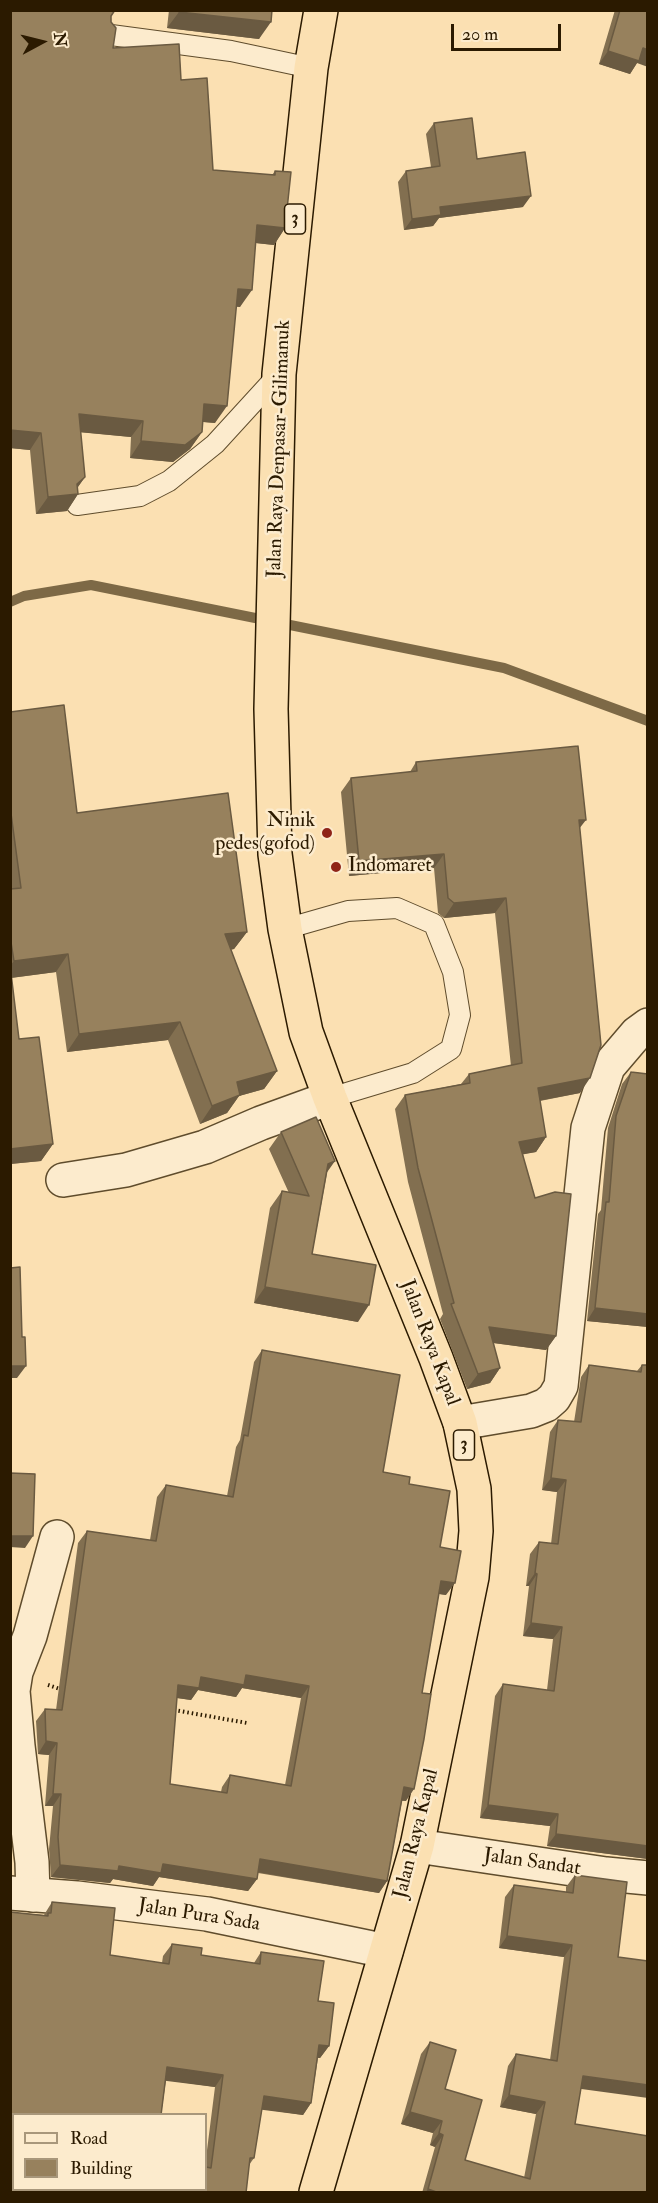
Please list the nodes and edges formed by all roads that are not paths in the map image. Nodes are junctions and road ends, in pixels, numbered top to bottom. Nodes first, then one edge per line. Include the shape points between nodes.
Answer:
1 (321, 10) edge
2 (111, 35) edge
3 (311, 68) junction
4 (279, 374) junction
5 (77, 505) edge
6 (271, 709) joint
7 (285, 929) junction
8 (648, 1024) edge
9 (330, 1098) junction
10 (63, 1180) dead end
11 (460, 1422) junction
12 (57, 1537) dead end
13 (417, 1846) junction
14 (648, 1878) edge
15 (22, 1894) edge
16 (386, 1951) junction
17 (316, 2193) edge

1 - 3 highway, Jalan Raya Denpasar-Gilimanuk / 3
2 - 3 lane via 231,51
3 - 4 highway, Jalan Raya Denpasar-Gilimanuk / 3
4 - 5 lane via 215,444 169,481 140,496
4 - 6 highway, Jalan Raya Denpasar-Gilimanuk / 3
6 - 7 highway, Jalan Raya Kapal / 3 via 274,854
7 - 9 highway, Jalan Raya Kapal / 3 via 306,1032
7 - 9 lane via 348,910 397,908 434,924 453,972 460,1015 451,1048 413,1073
8 - 11 street via 608,1067 588,1128 561,1386 546,1405 531,1411
9 - 10 street via 194,1150 126,1170
9 - 11 highway, Jalan Raya Kapal / 3
11 - 13 highway, Jalan Raya Kapal / 3 via 474,1489 472,1577
12 - 15 street via 13,1692 32,1862
13 - 14 street, Jalan Sandat
13 - 16 highway, Jalan Raya Kapal / 3
15 - 16 street, Jalan Pura Sada via 207,1914
16 - 17 highway, Jalan Raya Kapal / 3

